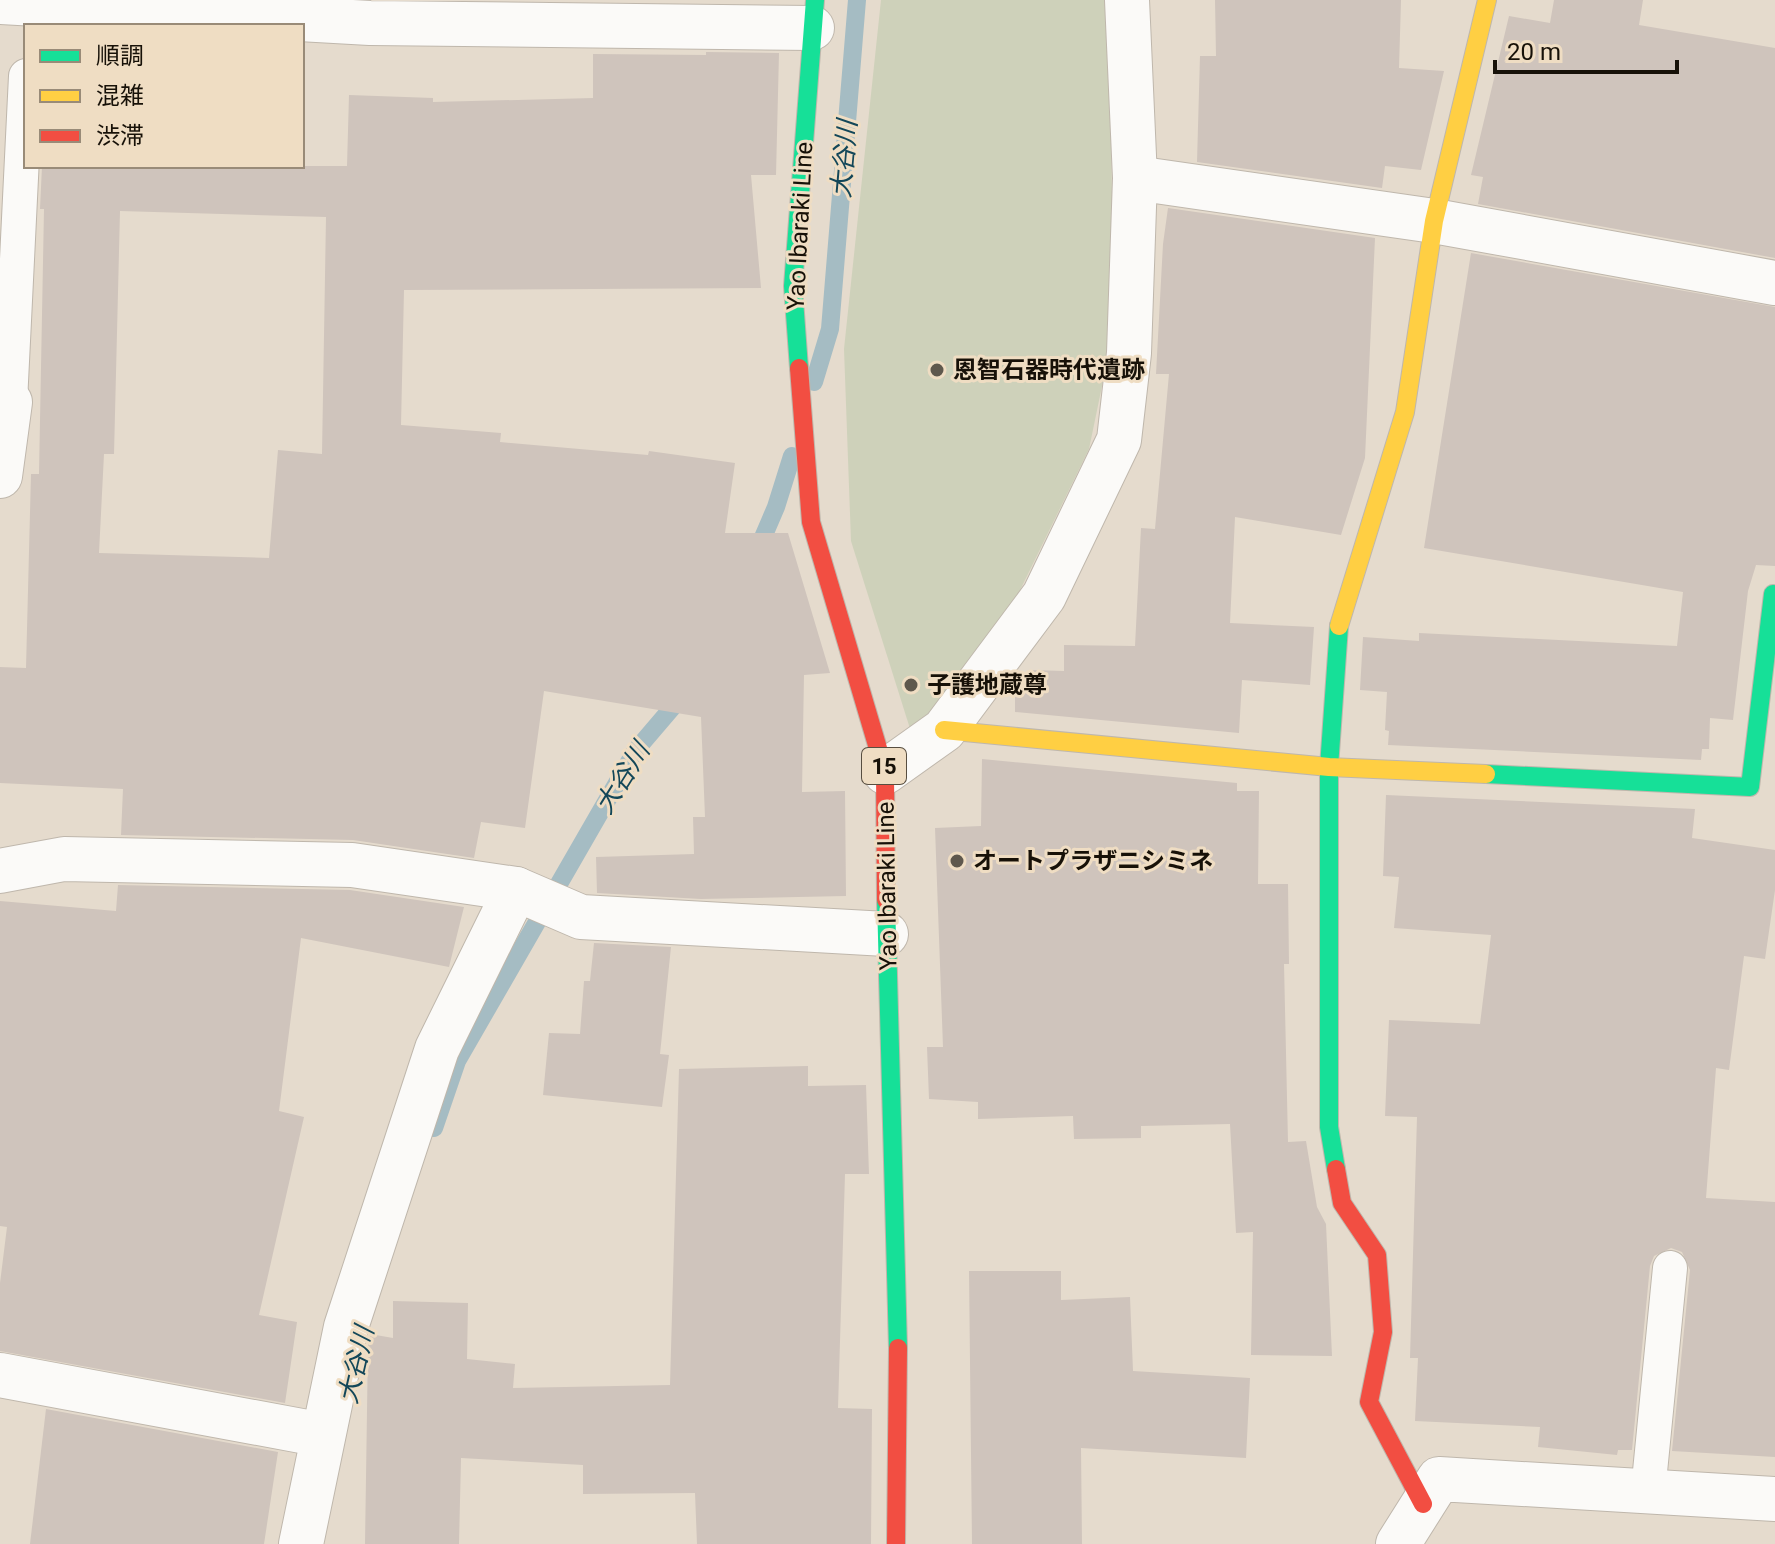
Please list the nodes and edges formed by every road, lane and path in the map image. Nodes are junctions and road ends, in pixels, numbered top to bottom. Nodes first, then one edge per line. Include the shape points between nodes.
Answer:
1 (1127, 0) edge
2 (1487, 0) edge
3 (19, 10) edge
4 (814, 14) edge
5 (24, 117) edge
6 (1135, 178) junction
7 (1434, 221) junction
8 (1775, 283) edge
9 (10, 402) joint
10 (0, 476) edge
11 (1773, 594) dead end
12 (944, 730) junction
13 (1329, 767) junction
14 (885, 772) junction
15 (1763, 789) edge
16 (0, 871) edge
17 (516, 889) junction
18 (886, 934) junction
19 (1670, 1268) dead end
20 (0, 1375) edge
21 (323, 1435) junction
22 (1648, 1492) junction
23 (1775, 1499) edge
24 (1423, 1504) junction
25 (301, 1544) edge
26 (896, 1544) edge
27 (1398, 1544) edge

1 - 6 street
2 - 7 street
3 - 4 street via 370,23
4 - 14 street, Yao Ibaraki Line / 15 via 793,286 811,522
5 - 9 lane
6 - 7 street
6 - 12 street via 1129,353 1119,440 1044,596
7 - 8 street
7 - 13 street via 1405,412 1339,627
9 - 10 street
11 - 15 street
12 - 13 street
12 - 14 street
13 - 15 street
13 - 24 street via 1329,1127 1342,1203 1377,1255 1383,1332 1369,1402
14 - 18 street, Yao Ibaraki Line / 15
16 - 17 street via 64,859 352,865
17 - 18 street via 581,917
17 - 21 street via 437,1049 346,1327
18 - 26 street, Yao Ibaraki Line / 15 via 898,1292
19 - 22 lane
20 - 21 street
21 - 25 street
22 - 23 street
22 - 24 street via 1439,1479
24 - 27 street

